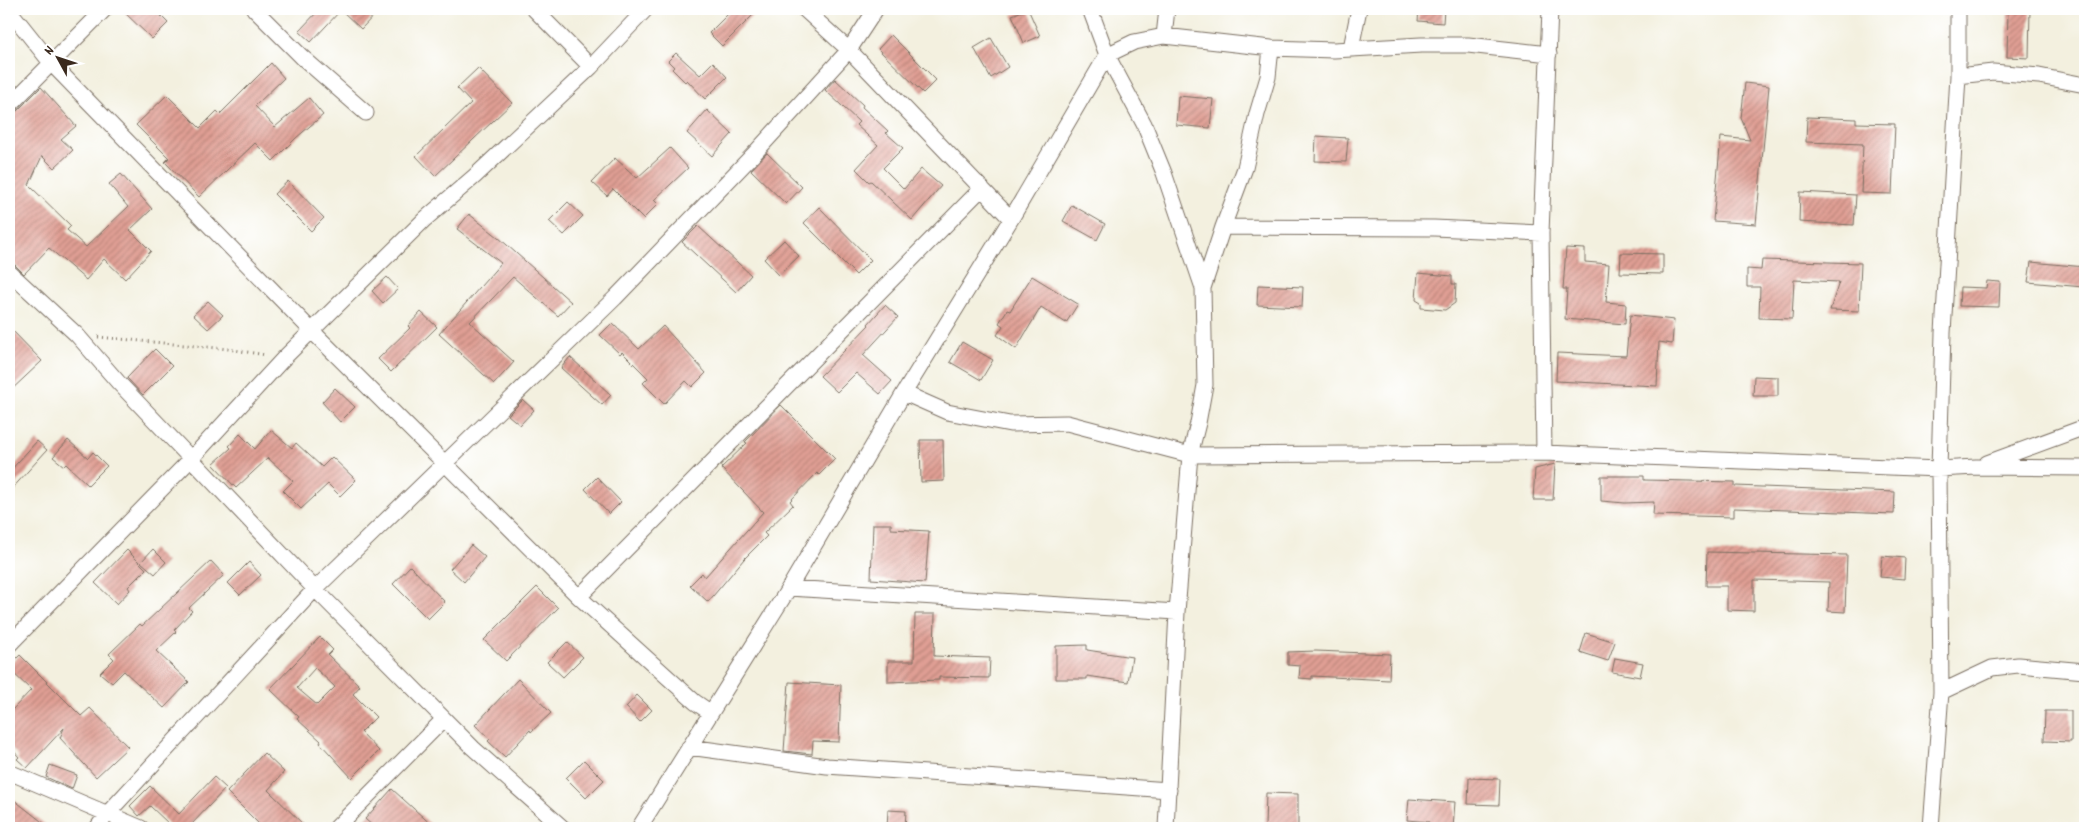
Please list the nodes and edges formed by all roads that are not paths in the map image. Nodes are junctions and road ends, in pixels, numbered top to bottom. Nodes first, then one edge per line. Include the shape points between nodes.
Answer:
1 (105, 9) edge
2 (254, 9) edge
3 (534, 9) edge
4 (646, 9) edge
5 (804, 9) edge
6 (876, 9) edge
7 (1090, 9) edge
8 (1167, 9) edge
9 (1359, 9) edge
10 (1550, 9) edge
11 (1958, 9) edge
12 (9, 10) edge
13 (1164, 36) junction
14 (1272, 48) junction
15 (1350, 48) junction
16 (849, 50) junction
17 (1549, 54) junction
18 (1107, 56) junction
19 (52, 64) junction
20 (590, 67) junction
21 (1958, 76) junction
22 (2085, 86) edge
23 (9, 106) edge
24 (366, 114) dead end
25 (982, 188) junction
26 (1012, 219) junction
27 (1223, 227) junction
28 (1541, 233) junction
29 (9, 272) edge
30 (1203, 288) junction
31 (313, 332) junction
32 (904, 393) junction
33 (2085, 427) edge
34 (1544, 453) junction
35 (1190, 455) junction
36 (191, 459) junction
37 (445, 462) junction
38 (1976, 467) junction
39 (2085, 468) edge
40 (1939, 469) junction
41 (789, 588) junction
42 (314, 589) junction
43 (579, 597) junction
44 (1177, 612) junction
45 (9, 645) edge
46 (2085, 671) edge
47 (1941, 692) junction
48 (711, 713) junction
49 (444, 719) junction
50 (689, 747) junction
51 (9, 772) edge
52 (1169, 790) junction
53 (107, 814) junction
54 (97, 828) edge
55 (141, 828) edge
56 (336, 828) edge
57 (563, 828) edge
58 (639, 828) edge
59 (1166, 828) edge
60 (1931, 828) edge

1 - 19 street
2 - 24 street
3 - 20 street
4 - 20 street
5 - 16 street
6 - 16 street
7 - 18 street
8 - 13 street
9 - 15 street
10 - 17 street
11 - 21 street
12 - 19 street
13 - 14 street
13 - 18 street via 1134,42
14 - 15 street
14 - 27 street via 1245,168
15 - 17 street via 1468,45
16 - 25 street
16 - 37 street via 615,298
17 - 28 street
18 - 26 street
18 - 30 street via 1144,124 1168,182
19 - 23 street
19 - 31 street
20 - 31 street via 425,219
21 - 22 street via 1993,72 2039,76
21 - 40 street via 1943,333
25 - 26 street
25 - 43 street
26 - 32 street
27 - 28 street via 1434,228
27 - 30 street
28 - 34 street
29 - 36 street via 77,335
30 - 35 street via 1205,385
31 - 36 street via 284,358
31 - 37 street
32 - 35 street via 948,412 1010,424 1066,423
32 - 41 street
33 - 38 street
34 - 35 street
34 - 40 street
35 - 44 street
36 - 42 street
36 - 45 street
37 - 42 street
37 - 43 street
38 - 39 street
38 - 40 street
40 - 47 street
41 - 44 street
41 - 48 street
42 - 49 street
42 - 53 street
43 - 48 street
44 - 52 street
46 - 47 street via 2018,665 1992,668
47 - 60 street
48 - 50 street
49 - 56 street
49 - 57 street
50 - 52 street via 827,766
50 - 58 street
51 - 53 street
52 - 59 street
53 - 54 street
53 - 55 street

